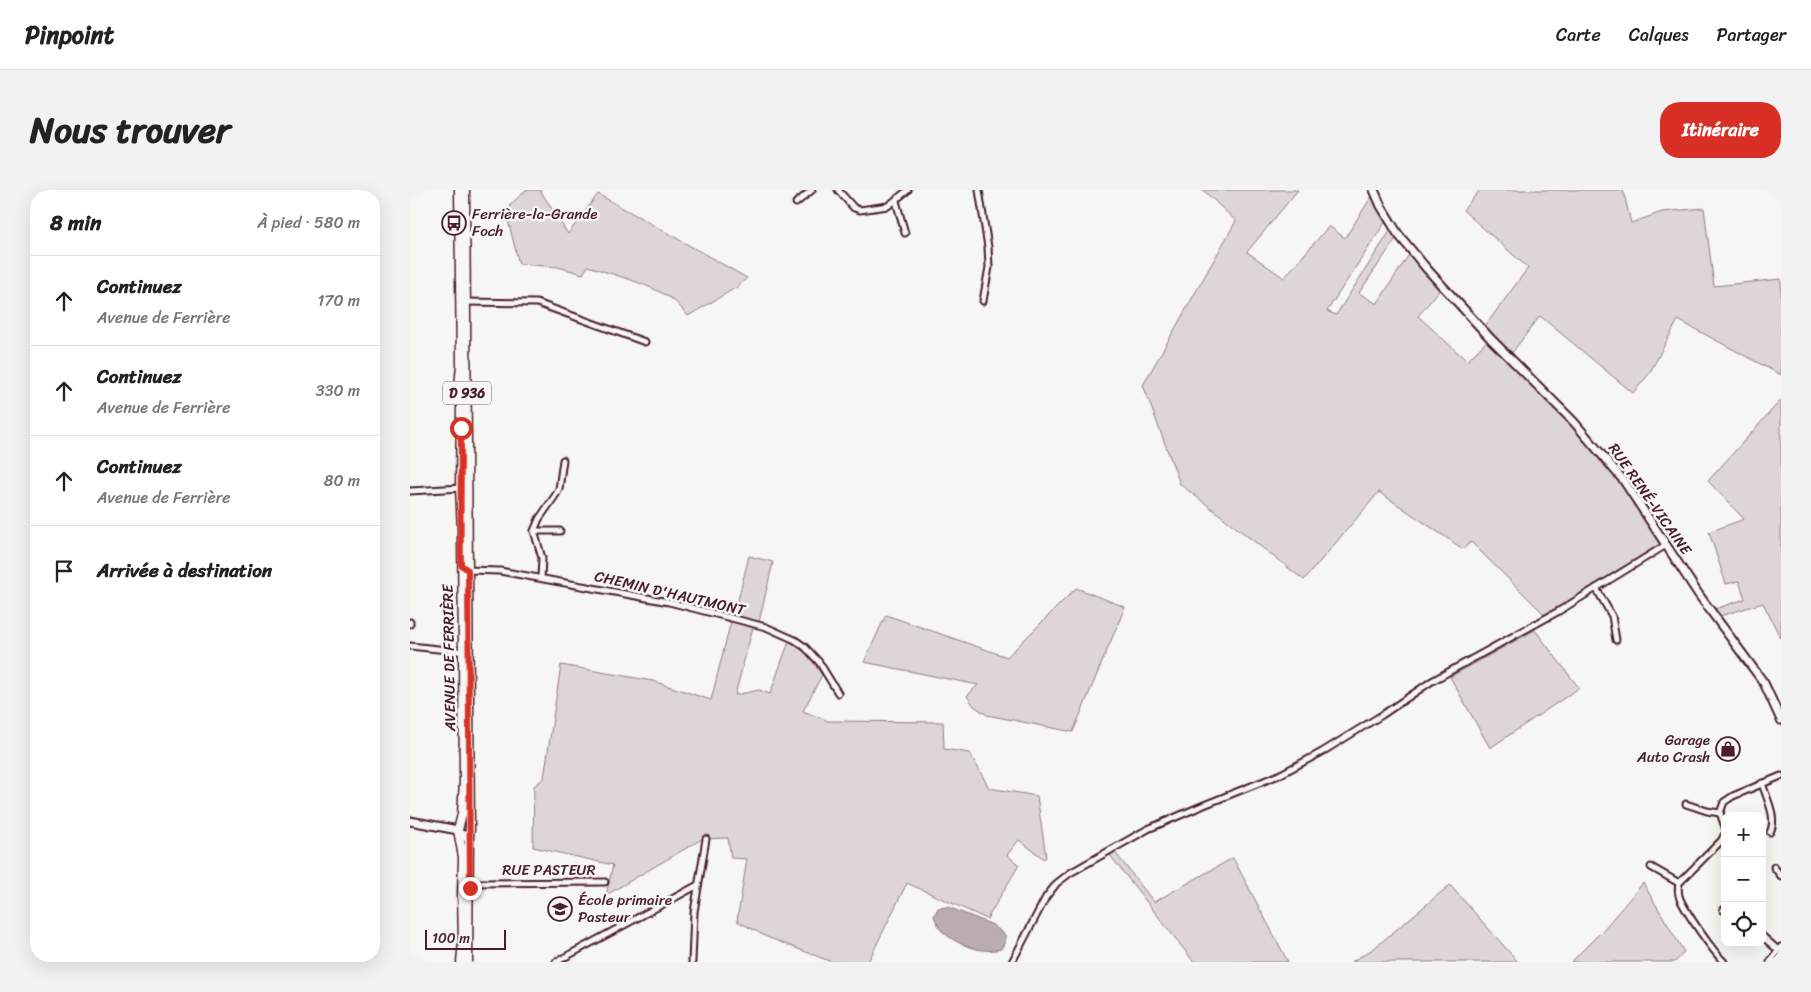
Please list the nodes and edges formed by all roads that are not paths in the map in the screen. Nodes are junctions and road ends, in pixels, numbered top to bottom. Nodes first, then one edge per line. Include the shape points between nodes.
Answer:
1 (459, 190) edge
2 (465, 190) edge
3 (812, 190) edge
4 (838, 190) edge
5 (908, 190) edge
6 (979, 190) edge
7 (1374, 190) edge
8 (896, 201) junction
9 (796, 204) dead end
10 (905, 233) dead end
11 (462, 301) junction
12 (983, 301) dead end
13 (645, 342) dead end
14 (563, 460) dead end
15 (464, 487) junction
16 (410, 491) edge
17 (534, 531) junction
18 (560, 531) dead end
19 (1666, 545) junction
20 (465, 568) junction
21 (541, 578) junction
22 (1596, 588) junction
23 (1616, 640) dead end
24 (410, 646) edge
25 (463, 652) junction
26 (838, 693) dead end
27 (1781, 720) edge
28 (1781, 776) edge
29 (1762, 783) junction
30 (1686, 804) dead end
31 (1720, 813) joint
32 (410, 821) edge
33 (459, 830) junction
34 (469, 830) junction
35 (1770, 832) dead end
36 (706, 840) dead end
37 (1721, 841) edge
38 (1651, 867) dead end
39 (1774, 867) dead end
40 (1781, 876) edge
41 (605, 882) dead end
42 (466, 883) junction
43 (1679, 883) junction
44 (698, 885) junction
45 (1766, 939) edge
46 (1780, 948) edge
47 (461, 962) edge
48 (468, 962) edge
49 (556, 962) edge
50 (692, 962) edge
51 (1012, 962) edge
52 (1724, 962) edge
53 (1770, 962) edge

1 - 11 main road, AVENUE DE FERRIÈRE / D 936
2 - 11 main road, AVENUE DE FERRIÈRE / D 936
3 - 9 street
4 - 8 street via 854,208 860,210 888,206
5 - 8 street
6 - 12 street via 989,267
7 - 19 street, RUE RENÉ-VICAINE via 1409,248 1467,314 1589,438 1631,490
8 - 10 street
11 - 13 street via 538,303
11 - 15 main road, AVENUE DE FERRIÈRE / D 936 via 459,386
14 - 17 street via 559,489
15 - 16 street
15 - 20 main road, AVENUE DE FERRIÈRE / D 936
17 - 18 street
17 - 21 street via 542,558
19 - 22 street
19 - 27 street, RUE RENÉ-VICAINE via 1764,683
20 - 21 street, CHEMIN D'HAUTMONT
20 - 25 main road, AVENUE DE FERRIÈRE / D 936
20 - 25 main road, AVENUE DE FERRIÈRE / D 936 via 462,578
21 - 26 street, CHEMIN D'HAUTMONT via 669,602 766,627 805,647 819,662
22 - 23 street via 1612,616
22 - 51 street via 1432,681 1347,737 1279,775 1148,829 1070,873 1046,897
24 - 25 street
25 - 33 main road, AVENUE DE FERRIÈRE / D 936 via 464,803
25 - 34 main road, AVENUE DE FERRIÈRE / D 936
28 - 29 street
29 - 31 street via 1724,802
29 - 35 street via 1774,827
30 - 31 street
32 - 33 street
33 - 34 main road via 466,825
33 - 42 main road, AVENUE DE FERRIÈRE / D 936
34 - 42 main road, AVENUE DE FERRIÈRE / D 936
36 - 44 street
37 - 43 street
38 - 43 street
39 - 40 street
41 - 42 street, RUE PASTEUR
42 - 47 main road, AVENUE DE FERRIÈRE / D 936
42 - 48 main road, AVENUE DE FERRIÈRE / D 936
43 - 52 street via 1680,898
44 - 49 street
44 - 50 street
45 - 46 street
46 - 53 street

